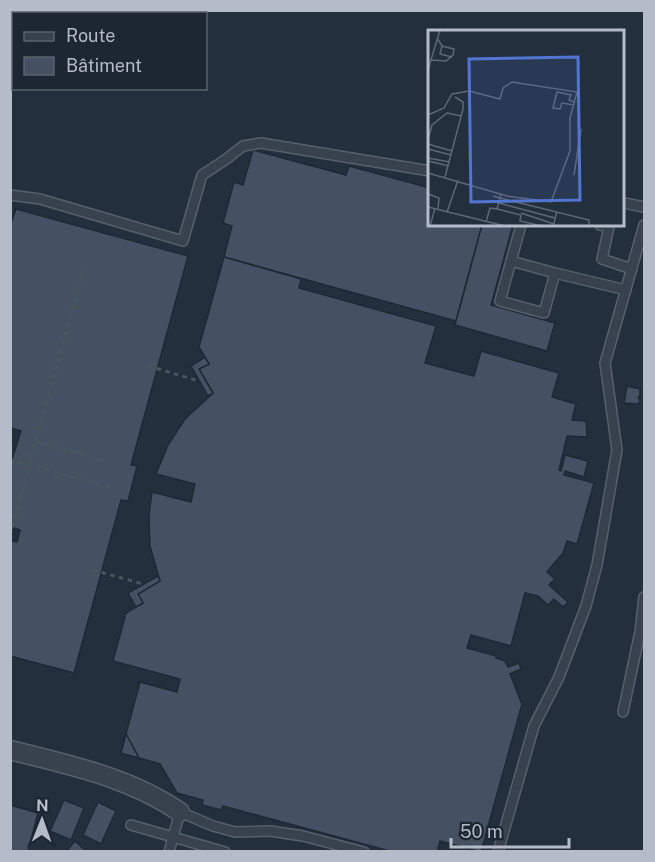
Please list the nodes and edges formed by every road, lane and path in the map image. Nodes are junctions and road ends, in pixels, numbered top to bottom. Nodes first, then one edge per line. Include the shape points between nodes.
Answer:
1 (428, 171) edge
2 (10, 195) edge
3 (625, 203) edge
4 (645, 207) edge
5 (645, 225) edge
6 (521, 226) edge
7 (604, 226) edge
8 (511, 261) junction
9 (85, 262) dead end
10 (632, 269) junction
11 (555, 273) junction
12 (626, 290) junction
13 (148, 366) dead end
14 (200, 381) dead end
15 (36, 441) junction
16 (104, 459) dead end
17 (10, 460) edge
18 (114, 488) dead end
19 (10, 535) edge
20 (93, 570) dead end
21 (143, 584) dead end
22 (645, 597) edge
23 (623, 712) dead end
24 (10, 750) edge
25 (180, 812) junction
26 (131, 825) dead end
27 (173, 837) junction
28 (169, 852) edge
29 (225, 852) edge
30 (364, 852) edge
31 (498, 852) edge

1 - 2 lane via 261,143 243,146 202,175 183,241 40,199
3 - 4 lane
5 - 10 lane
6 - 8 lane
7 - 10 lane via 609,227 602,259
8 - 11 lane
8 - 11 lane via 500,301 544,313
9 - 15 path
10 - 12 lane
11 - 12 lane
12 - 31 lane via 605,363 617,450 597,565 560,677 534,726
13 - 14 path
15 - 16 path
15 - 19 path
17 - 18 path
20 - 21 path
22 - 23 lane
24 - 25 street via 101,774 144,791
25 - 27 lane
25 - 30 lane via 235,832 270,831
26 - 27 lane
27 - 28 lane
27 - 29 lane

